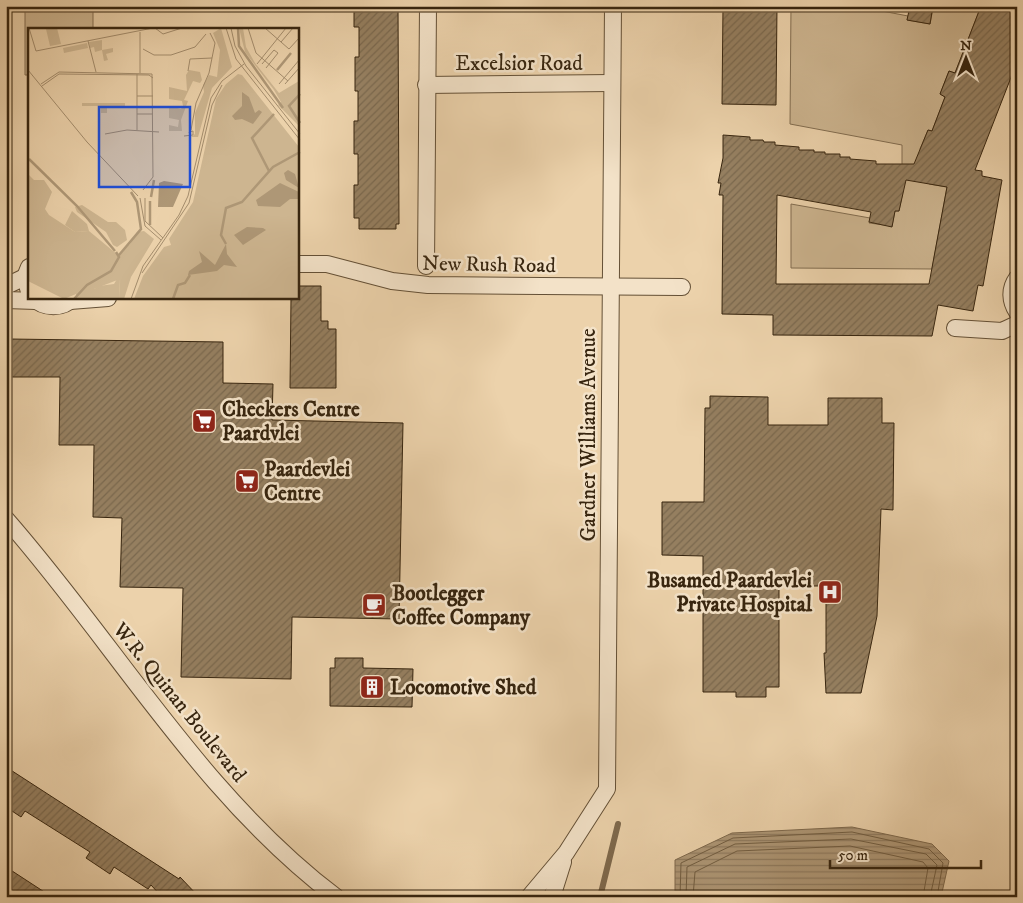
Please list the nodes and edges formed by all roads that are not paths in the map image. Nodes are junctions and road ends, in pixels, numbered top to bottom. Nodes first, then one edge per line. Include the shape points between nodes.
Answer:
1 (428, 6) edge
2 (613, 6) edge
3 (612, 83) junction
4 (426, 86) junction
5 (299, 264) edge
6 (426, 266) dead end
7 (1017, 278) edge
8 (6, 286) edge
9 (610, 286) junction
10 (28, 287) edge
11 (682, 287) dead end
12 (28, 288) edge
13 (44, 299) edge
14 (72, 299) edge
15 (6, 300) edge
16 (1017, 312) edge
17 (1017, 324) edge
18 (955, 328) dead end
19 (6, 519) edge
20 (566, 853) junction
21 (336, 897) edge
22 (529, 897) edge
23 (552, 897) edge

1 - 4 street
2 - 3 street, Gardner Williams Avenue
3 - 4 street, Excelsior Road
3 - 9 street, Gardner Williams Avenue
4 - 6 street
5 - 9 street, New Rush Road via 327,264 372,277 428,285
7 - 16 street via 1011,298
8 - 10 street
9 - 11 street, New Rush Road
9 - 20 street, Gardner Williams Avenue via 607,789
12 - 15 street
13 - 14 street via 53,307
17 - 18 street via 1002,330
19 - 21 street, W.R. Quinan Boulevard via 205,769 284,854
20 - 22 street, Gardner Williams Avenue
20 - 23 street, Gardner Williams Avenue

